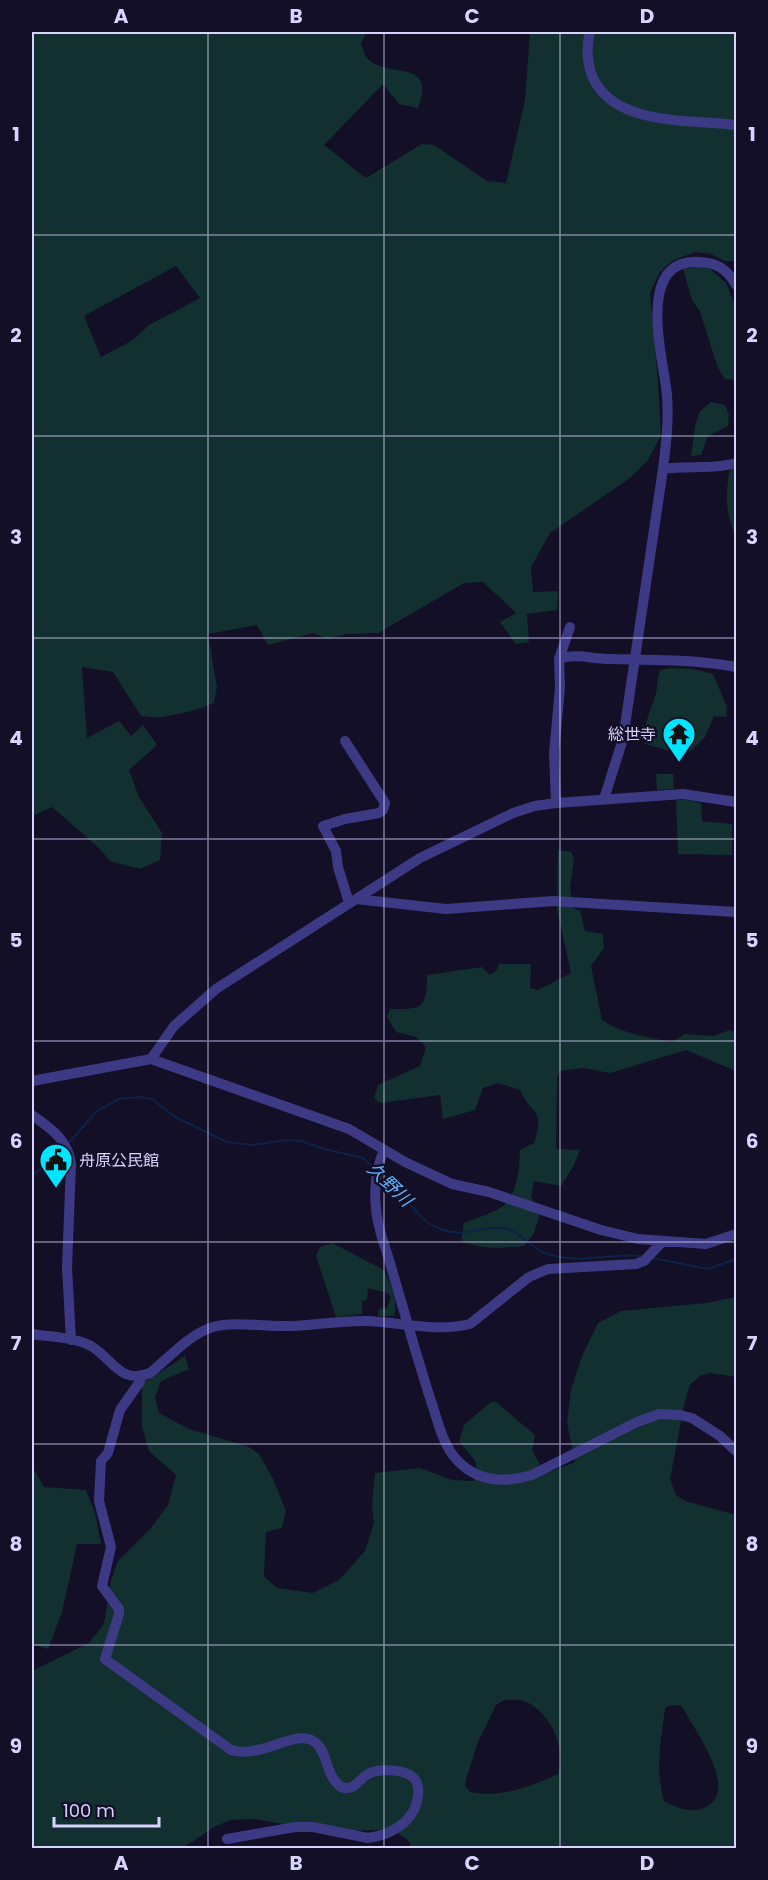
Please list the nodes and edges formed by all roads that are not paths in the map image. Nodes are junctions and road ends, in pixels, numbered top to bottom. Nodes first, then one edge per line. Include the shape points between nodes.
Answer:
1 (590, 32) edge
2 (736, 125) edge
3 (736, 285) edge
4 (736, 463) edge
5 (663, 469) junction
6 (570, 627) dead end
7 (636, 658) junction
8 (559, 659) junction
9 (736, 667) edge
10 (345, 741) dead end
11 (604, 799) junction
12 (736, 802) edge
13 (556, 803) junction
14 (352, 901) junction
15 (736, 912) edge
16 (151, 1059) junction
17 (32, 1081) edge
18 (32, 1114) edge
19 (382, 1155) junction
20 (736, 1234) edge
21 (662, 1242) junction
22 (408, 1325) junction
23 (32, 1334) edge
24 (71, 1340) junction
25 (142, 1376) junction
26 (736, 1451) edge
27 (227, 1839) dead end

1 - 2 street via 588,63 604,94 617,105 655,117
3 - 5 street via 721,268 698,262 672,270 662,283 657,309 667,397
4 - 5 street via 712,468
5 - 7 street
6 - 8 street
7 - 8 street
7 - 9 street via 692,660
7 - 11 street via 623,739
8 - 13 street via 554,753
10 - 14 street via 385,803 379,813 323,826 336,850 345,894
11 - 12 street via 683,794
11 - 13 street
13 - 14 street via 513,813 442,847
14 - 15 street via 446,909 553,900
14 - 16 street via 216,989 174,1026
16 - 17 street
16 - 19 street via 349,1129
18 - 24 street via 60,1137 70,1152 67,1267
19 - 21 street via 452,1184 489,1192 560,1218 619,1235
19 - 22 street via 375,1182 376,1211
20 - 21 street via 706,1244
21 - 22 street via 636,1264 548,1269 529,1277 470,1324
22 - 25 street via 366,1321 213,1327
22 - 26 street via 448,1448 465,1467 484,1478 505,1481 532,1475 659,1414 692,1418
23 - 24 street
24 - 25 street via 90,1346 121,1372
25 - 27 street via 120,1410 108,1453 101,1461 99,1501 111,1547 102,1586 119,1609 105,1659 231,1750 261,1751 306,1737 316,1742 333,1779 344,1789 380,1771 405,1773 419,1788 411,1816 396,1829 376,1837 295,1827

